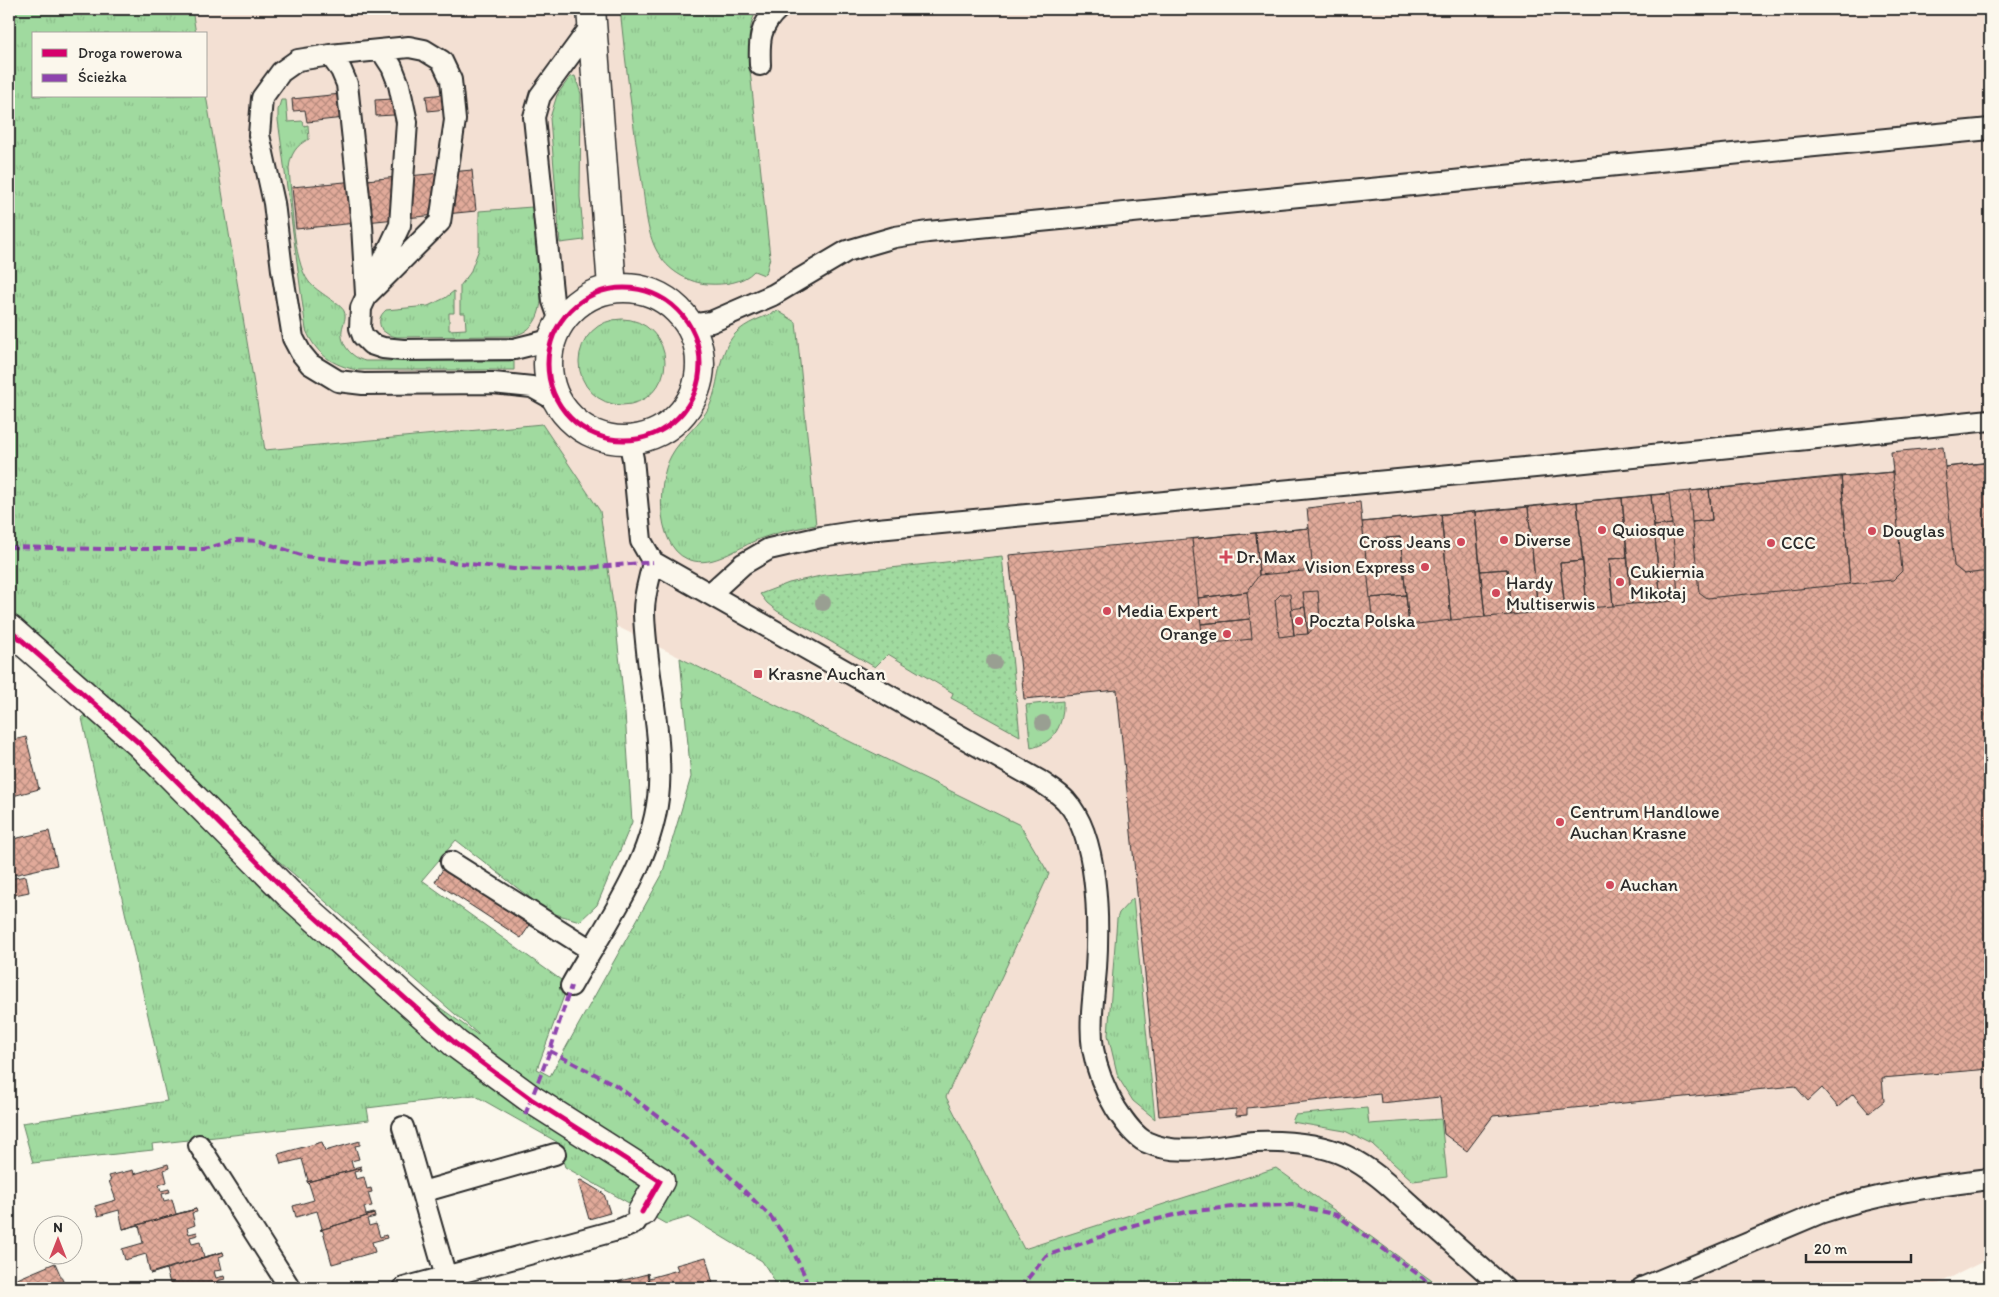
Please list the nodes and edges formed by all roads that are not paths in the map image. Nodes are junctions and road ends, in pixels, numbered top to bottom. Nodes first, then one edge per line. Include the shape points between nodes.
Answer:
1 (778, 9) edge
2 (591, 17) edge
3 (381, 50) junction
4 (330, 54) junction
5 (760, 65) dead end
6 (1990, 128) edge
7 (612, 288) junction
8 (366, 296) junction
9 (690, 325) junction
10 (555, 331) junction
11 (557, 401) junction
12 (1990, 420) edge
13 (629, 440) junction
14 (653, 562) junction
15 (711, 593) junction
16 (9, 629) edge
17 (451, 862) dead end
18 (591, 950) junction
19 (571, 986) dead end
20 (403, 1127) dead end
21 (199, 1145) dead end
22 (555, 1154) dead end
23 (1990, 1178) edge
24 (422, 1192) junction
25 (642, 1212) joint
26 (446, 1277) junction
27 (290, 1288) edge
28 (404, 1288) edge
29 (1504, 1288) edge
30 (1642, 1288) edge

1 - 5 lane via 769,17 759,38
2 - 7 street
2 - 10 lane via 540,96 534,117
3 - 4 lane
3 - 8 lane via 399,85 407,122 400,225
3 - 8 lane via 417,48 442,62 450,80 455,120 440,222
4 - 8 lane via 347,84
4 - 11 lane via 298,60 282,72 262,98 260,113 259,135 274,203 293,338 300,353 310,364 338,381 363,384 493,383 532,387
6 - 9 lane via 928,232 847,251 773,295 710,322
7 - 9 street via 642,289 670,302
7 - 10 street via 582,299
8 - 10 lane via 360,318 363,336 371,344 383,348 514,349
9 - 13 street via 699,349 700,375 692,399 676,419 654,434
10 - 11 street via 547,361 549,382
11 - 13 street via 570,418 588,431 608,438
12 - 15 lane via 867,530 769,549 743,564
13 - 14 lane via 641,541
14 - 15 lane
14 - 18 lane via 644,612 659,788 646,844 635,872
15 - 29 lane via 1040,780 1066,801 1082,827 1091,851 1096,884 1097,958 1091,1022 1098,1072 1107,1095 1131,1128 1145,1141 1170,1150 1284,1142 1317,1146 1345,1155 1371,1170
16 - 25 street via 139,743 288,894 456,1044 531,1099 660,1181
17 - 18 lane
18 - 19 lane
20 - 24 lane
21 - 27 lane
22 - 24 lane
23 - 30 lane via 1851,1202
24 - 26 lane
25 - 26 lane via 635,1223 621,1229
26 - 28 lane

